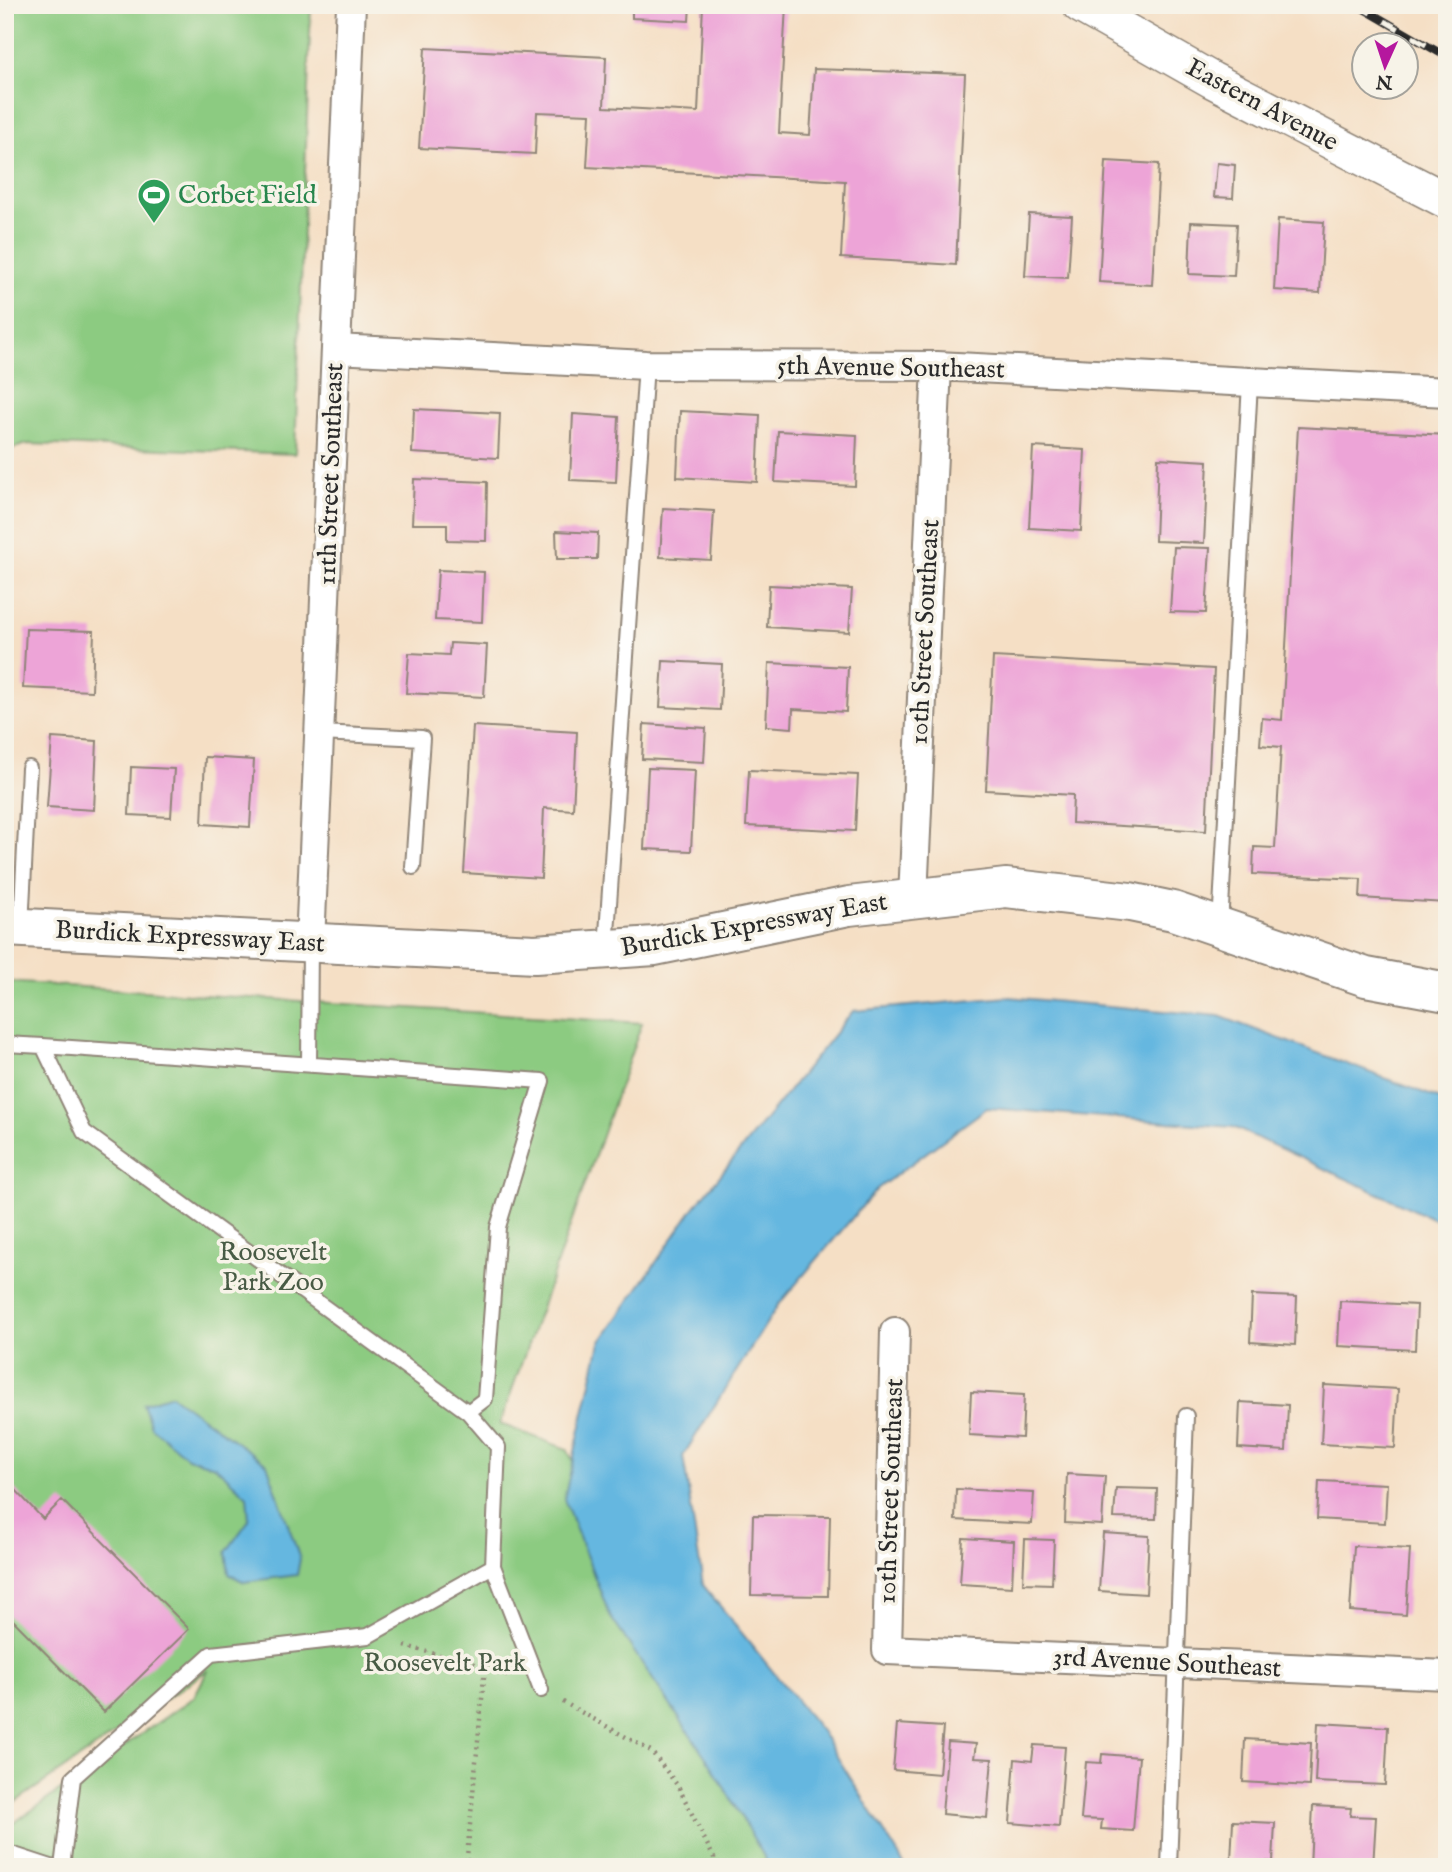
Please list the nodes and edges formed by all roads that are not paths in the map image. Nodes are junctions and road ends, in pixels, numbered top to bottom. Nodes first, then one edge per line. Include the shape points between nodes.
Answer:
1 (351, 5) edge
2 (1080, 5) edge
3 (1447, 201) edge
4 (336, 349) junction
5 (646, 365) junction
6 (937, 366) junction
7 (1250, 383) junction
8 (1447, 392) edge
9 (320, 733) junction
10 (29, 768) dead end
11 (413, 867) dead end
12 (913, 898) junction
13 (1220, 927) junction
14 (13, 928) edge
15 (310, 943) junction
16 (606, 949) junction
17 (1447, 992) edge
18 (5, 1044) edge
19 (43, 1046) junction
20 (309, 1064) junction
21 (895, 1332) dead end
22 (468, 1412) junction
23 (1186, 1416) dead end
24 (494, 1566) junction
25 (887, 1650) joint
26 (1177, 1663) junction
27 (1447, 1675) edge
28 (541, 1689) road end
29 (5, 1852) edge
30 (51, 1867) edge
31 (62, 1867) edge
32 (1169, 1867) edge

1 - 4 street, 11th Street Southeast
2 - 3 street, Eastern Avenue via 1212,80
4 - 5 street, 5th Avenue Southeast
4 - 9 street, 11th Street Southeast
5 - 6 street, 5th Avenue Southeast
5 - 16 lane
6 - 7 street, 5th Avenue Southeast
6 - 12 street, 10th Street Southeast
7 - 8 street, 5th Avenue Southeast
7 - 13 lane
9 - 11 lane via 422,738
9 - 15 street, 11th Street Southeast
10 - 14 lane
12 - 13 main road, Burdick Expressway East via 1006,888 1130,902
12 - 16 main road, Burdick Expressway East via 849,906 655,946
13 - 17 main road, Burdick Expressway East via 1366,977
14 - 15 main road, Burdick Expressway East
15 - 16 main road, Burdick Expressway East via 535,954
15 - 20 lane
18 - 19 lane
19 - 20 lane
19 - 22 lane via 84,1132
20 - 22 lane via 542,1081 498,1227 485,1399
21 - 25 street, 10th Street Southeast
22 - 24 lane via 498,1447
23 - 26 lane
24 - 28 lane
24 - 31 lane via 368,1636 211,1654 74,1777
25 - 26 street, 3rd Avenue Southeast
26 - 27 street, 3rd Avenue Southeast
26 - 32 lane
29 - 30 lane

